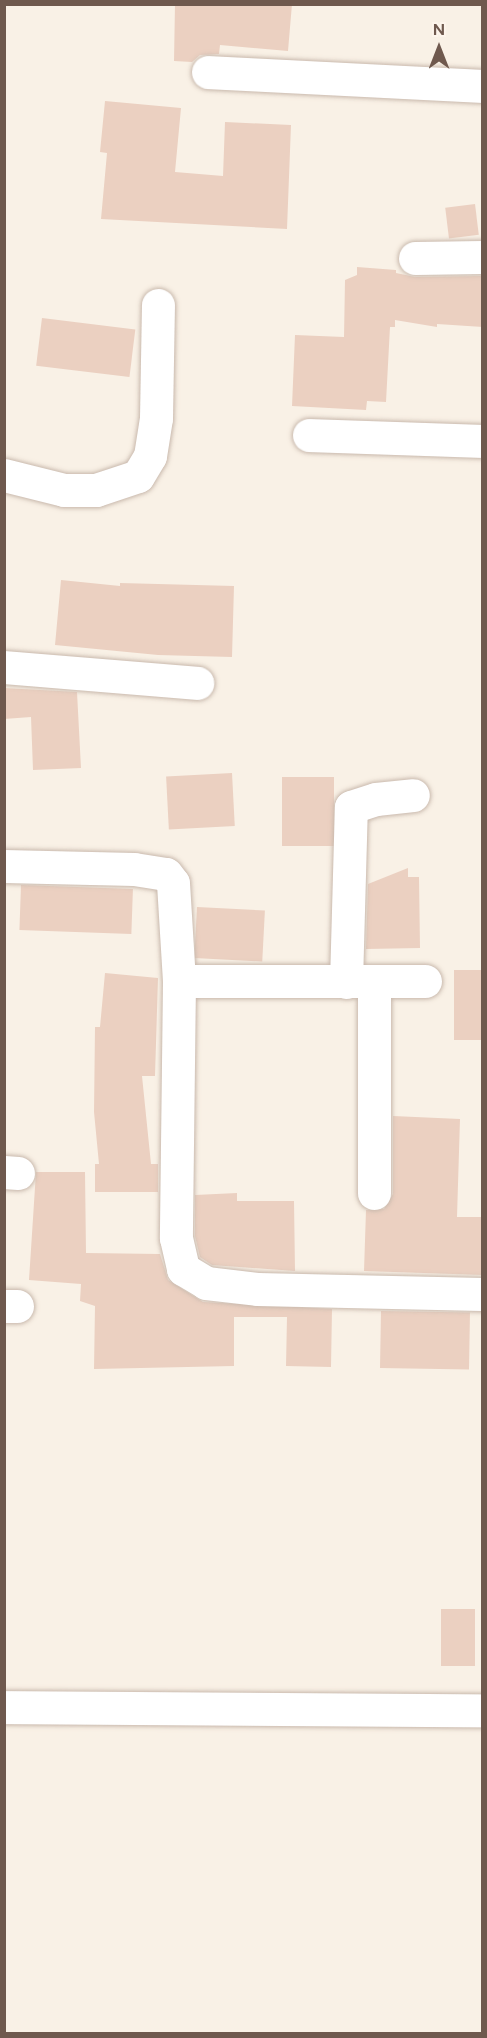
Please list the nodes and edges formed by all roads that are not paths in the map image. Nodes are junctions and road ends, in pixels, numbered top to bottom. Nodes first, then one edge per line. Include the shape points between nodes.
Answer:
1 (208, 72) dead end
2 (483, 86) edge
3 (483, 257) edge
4 (415, 258) dead end
5 (158, 305) dead end
6 (309, 435) dead end
7 (483, 441) edge
8 (4, 474) edge
9 (4, 667) edge
10 (197, 683) dead end
11 (413, 795) dead end
12 (4, 866) edge
13 (179, 981) junction
14 (424, 981) dead end
15 (360, 982) junction
16 (374, 1193) dead end
17 (483, 1294) edge
18 (4, 1707) edge
19 (483, 1710) edge

1 - 2 street
3 - 4 street
5 - 8 street via 156,418 150,456 138,476 96,490 64,490
6 - 7 street
9 - 10 street
11 - 15 street via 376,799 351,807
12 - 13 street via 134,869 166,874 176,896
13 - 15 street
13 - 17 street via 176,1217 183,1269 206,1283 246,1288
14 - 15 street
15 - 16 street
18 - 19 street

